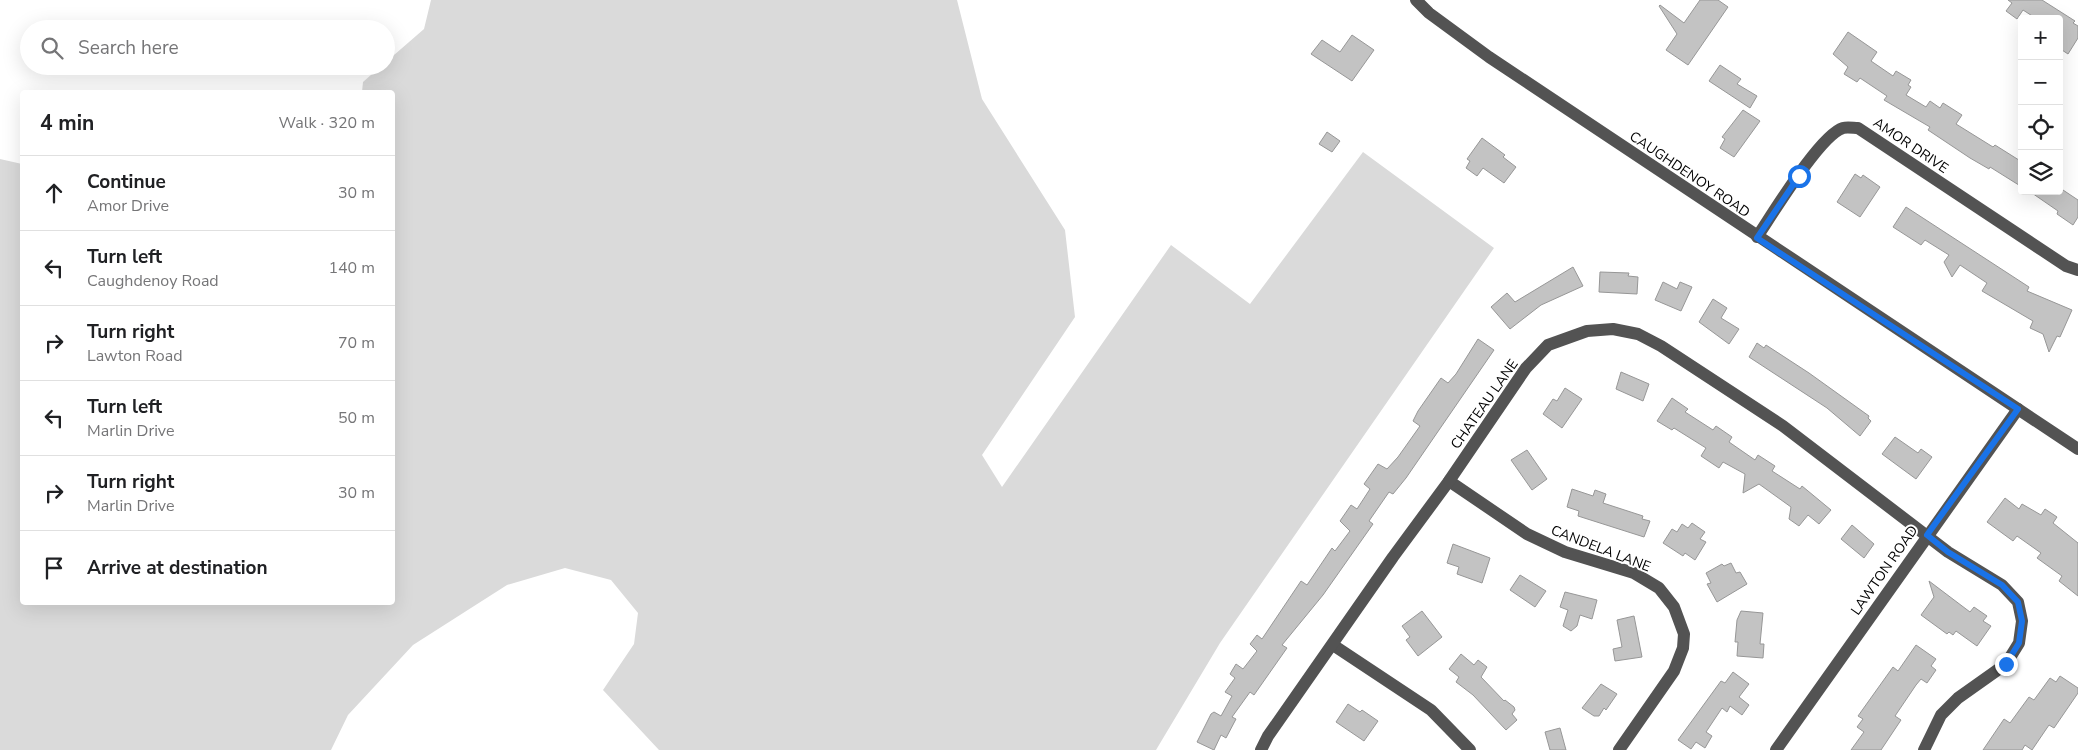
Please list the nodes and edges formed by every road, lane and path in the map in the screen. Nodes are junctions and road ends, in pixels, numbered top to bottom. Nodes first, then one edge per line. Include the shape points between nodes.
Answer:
1 (1416, 0) edge
2 (1757, 238) junction
3 (2078, 270) edge
4 (2018, 409) junction
5 (2078, 450) edge
6 (1449, 481) junction
7 (1927, 535) junction
8 (1333, 645) junction
9 (1261, 750) edge
10 (1470, 750) edge
11 (1619, 750) edge
12 (1776, 750) edge
13 (1924, 750) edge

1 - 2 street, CAUGHDENOY ROAD via 1489,56
2 - 3 street, AMOR DRIVE via 1828,138 1842,128 1858,128 2066,266
2 - 4 street, CAUGHDENOY ROAD
4 - 5 street, CAUGHDENOY ROAD
4 - 7 street, LAWTON ROAD
6 - 7 street, CHATEAU LANE via 1526,368 1548,345 1587,331 1613,329 1638,334 1661,346 1783,426
6 - 8 street, CHATEAU LANE
6 - 11 street, CANDELA LANE via 1527,534 1565,552 1634,574 1659,588 1674,607 1684,634 1683,648 1674,671
7 - 12 street, LAWTON ROAD
7 - 13 street, CHATEAU LANE via 2002,585 2018,602 2022,621 2019,643 2006,664 1958,698 1942,715
8 - 9 street, CHATEAU LANE
8 - 10 street via 1430,710

